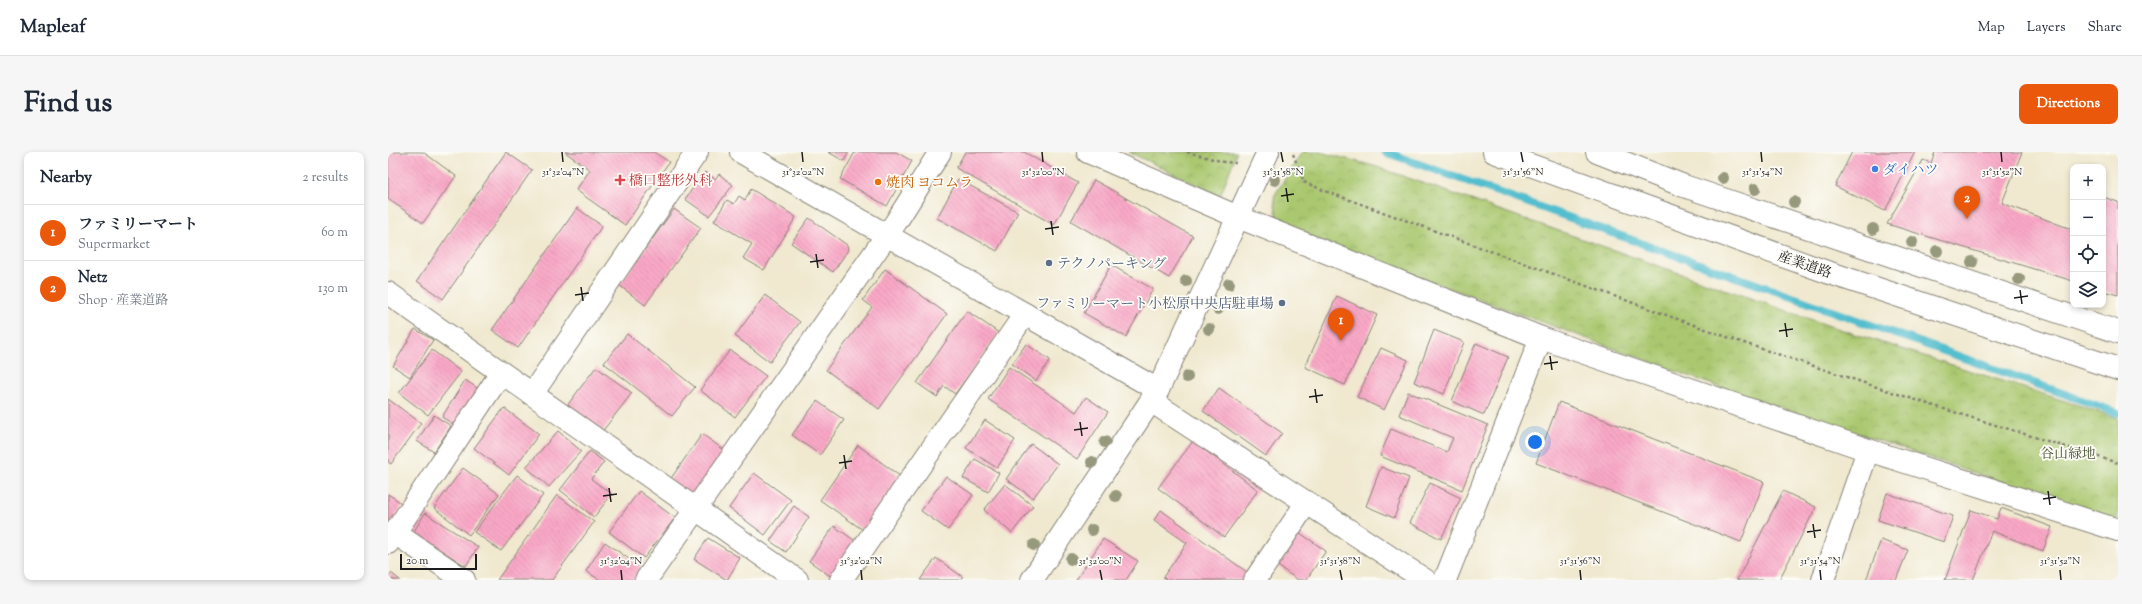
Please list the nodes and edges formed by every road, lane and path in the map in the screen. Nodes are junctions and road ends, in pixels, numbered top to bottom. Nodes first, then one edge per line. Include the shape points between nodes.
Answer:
1 (698, 152) edge
2 (741, 152) edge
3 (940, 152) edge
4 (1088, 152) edge
5 (1187, 152) edge
6 (1268, 152) edge
7 (1292, 152) edge
8 (1494, 152) edge
9 (1597, 152) edge
10 (1236, 163) dead end
11 (1238, 217) junction
12 (887, 235) junction
13 (388, 293) edge
14 (1025, 314) junction
15 (2118, 332) edge
16 (1540, 338) junction
17 (2118, 368) edge
18 (501, 373) junction
19 (532, 394) junction
20 (1154, 396) junction
21 (1868, 450) junction
22 (2118, 463) edge
23 (1307, 502) junction
24 (694, 510) junction
25 (2118, 530) edge
26 (391, 538) edge
27 (464, 580) edge
28 (646, 580) edge
29 (797, 580) edge
30 (841, 580) edge
31 (1032, 580) edge
32 (1255, 580) edge
33 (1425, 580) edge
34 (1444, 580) edge
35 (1823, 580) edge

1 - 19 street
2 - 12 street
3 - 12 street
4 - 11 street
5 - 10 path
6 - 11 street
7 - 22 path via 1304,182 1325,191 1738,341
8 - 17 street, 産業道路 via 1827,272
9 - 15 street via 1684,186
11 - 16 street
11 - 20 street
12 - 14 street
12 - 24 street
13 - 18 street
14 - 20 street
14 - 30 street
16 - 21 street
16 - 34 street
18 - 19 street
18 - 26 street
19 - 24 street
20 - 23 street
20 - 31 street
21 - 25 street
21 - 35 street
23 - 32 street
23 - 33 street
24 - 28 street
24 - 29 street
26 - 27 street

